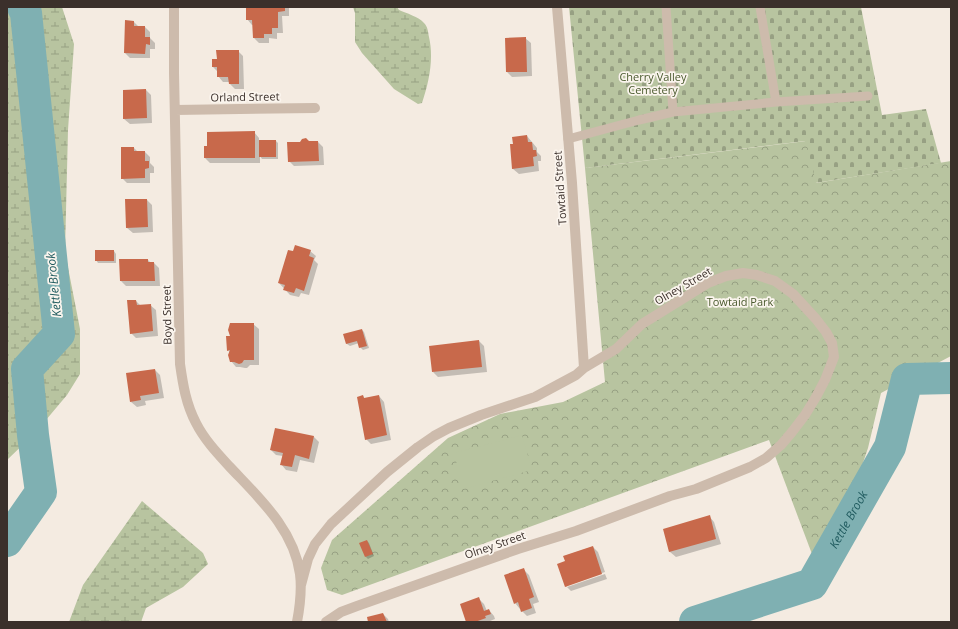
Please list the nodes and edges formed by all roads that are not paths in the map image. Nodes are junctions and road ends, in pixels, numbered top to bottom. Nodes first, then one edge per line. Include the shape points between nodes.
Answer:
1 (174, 7) edge
2 (557, 7) edge
3 (666, 7) edge
4 (760, 7) edge
5 (868, 96) dead end
6 (776, 102) junction
7 (316, 108) dead end
8 (175, 110) junction
9 (673, 112) junction
10 (568, 139) junction
11 (584, 368) junction
12 (301, 585) junction
13 (297, 622) edge
14 (326, 622) edge

1 - 8 street, Boyd Street
2 - 10 street, Towtaid Street
3 - 9 lane
4 - 6 lane
5 - 6 lane
6 - 9 lane
7 - 8 street, Orland Street
8 - 12 street, Boyd Street via 180,364 186,396 192,415 202,433 271,512 286,533 298,561
9 - 10 lane
10 - 11 street, Towtaid Street
11 - 12 street, Olney Street via 535,397 465,421 418,447 331,524 315,544
11 - 14 street, Olney Street via 616,349 642,324 708,283 743,273 775,282 793,294 826,332 832,344 834,357 825,380 805,415 781,445 750,467 696,489 357,606 341,612
12 - 13 street

